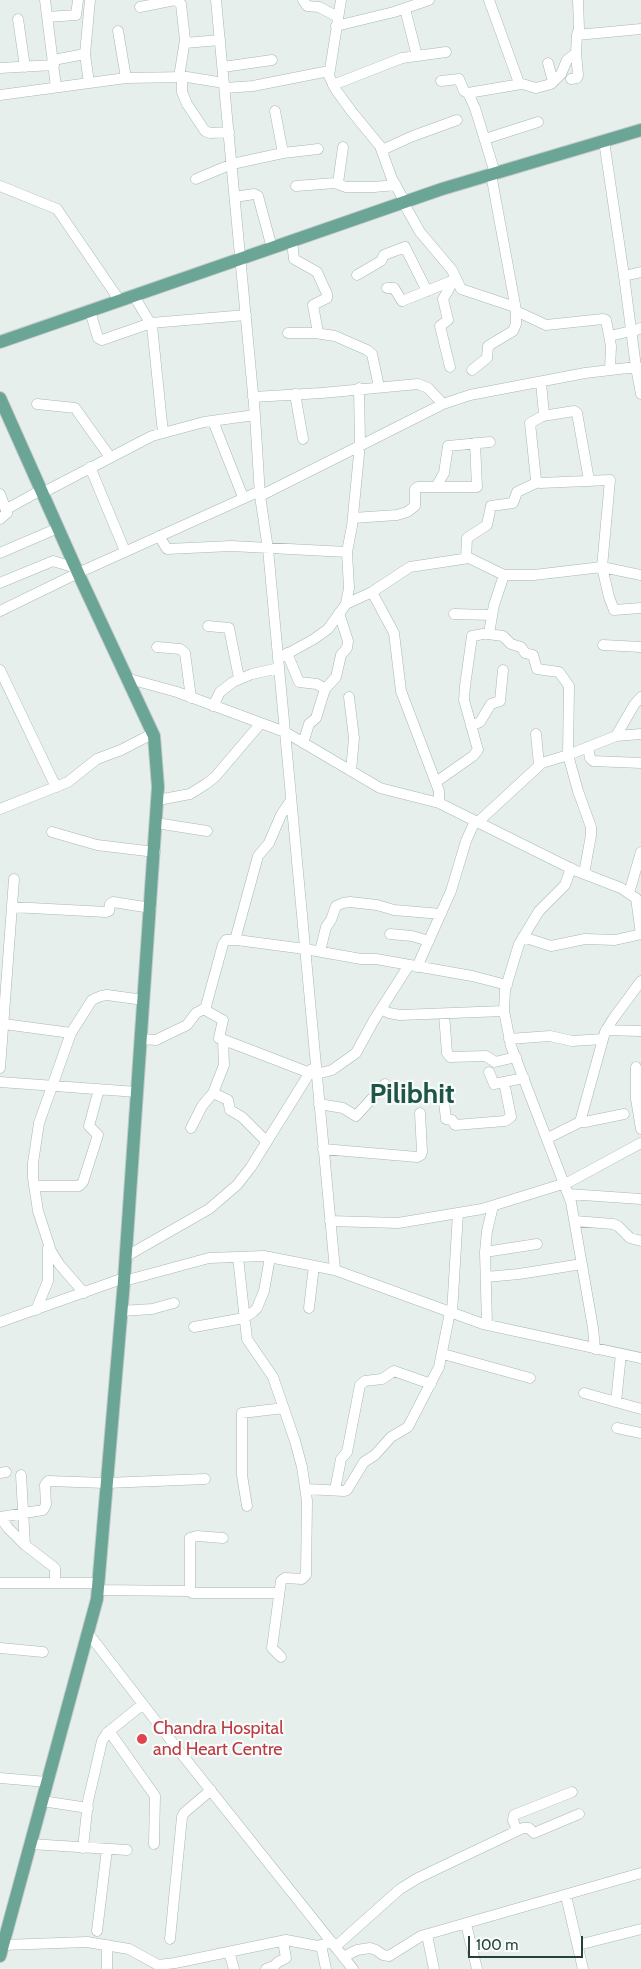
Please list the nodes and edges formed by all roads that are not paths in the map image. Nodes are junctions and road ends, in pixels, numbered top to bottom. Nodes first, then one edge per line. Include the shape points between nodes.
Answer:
1 (45, 0) edge
2 (78, 0) edge
3 (90, 0) edge
4 (218, 0) edge
5 (303, 0) edge
6 (341, 0) edge
7 (429, 0) edge
8 (489, 0) edge
9 (578, 0) edge
10 (140, 7) dead end
11 (405, 9) junction
12 (47, 17) junction
13 (18, 19) dead end
14 (337, 21) junction
15 (641, 29) edge
16 (118, 31) dead end
17 (577, 35) junction
18 (220, 40) junction
19 (185, 43) junction
20 (446, 52) dead end
21 (576, 53) junction
22 (85, 54) junction
23 (417, 56) junction
24 (272, 60) dead end
25 (53, 62) junction
26 (548, 63) dead end
27 (25, 67) junction
28 (223, 67) junction
29 (0, 68) edge
30 (329, 71) junction
31 (180, 77) junction
32 (126, 78) junction
33 (571, 79) dead end
34 (441, 81) dead end
35 (553, 82) junction
36 (89, 83) junction
37 (521, 84) junction
38 (224, 85) junction
39 (333, 85) junction
40 (56, 87) junction
41 (468, 93) junction
42 (0, 95) edge
43 (275, 111) dead end
44 (457, 120) dead end
45 (538, 122) dead end
46 (641, 130) edge
47 (229, 132) junction
48 (485, 139) junction
49 (604, 140) junction
50 (343, 147) dead end
51 (318, 149) dead end
52 (382, 150) junction
53 (283, 153) junction
54 (232, 164) junction
55 (493, 174) junction
56 (196, 179) dead end
57 (338, 183) junction
58 (396, 185) junction
59 (0, 186) edge
60 (296, 186) dead end
61 (235, 197) junction
62 (404, 202) junction
63 (292, 242) junction
64 (272, 248) junction
65 (241, 260) junction
66 (641, 272) edge
67 (357, 275) dead end
68 (624, 276) junction
69 (453, 281) junction
70 (387, 288) dead end
71 (427, 291) junction
72 (134, 296) junction
73 (120, 301) junction
74 (516, 309) junction
75 (90, 311) junction
76 (246, 315) junction
77 (151, 323) junction
78 (634, 330) edge
79 (288, 333) dead end
80 (318, 333) junction
81 (610, 336) junction
82 (0, 342) edge
83 (450, 367) dead end
84 (638, 368) edge
85 (472, 370) dead end
86 (610, 370) junction
87 (540, 383) junction
88 (379, 387) junction
89 (359, 388) junction
90 (294, 394) junction
91 (641, 394) edge
92 (253, 397) junction
93 (0, 398) edge
94 (37, 404) dead end
95 (443, 404) junction
96 (255, 414) junction
97 (543, 416) junction
98 (213, 421) junction
99 (164, 433) junction
100 (304, 439) dead end
101 (490, 442) dead end
102 (475, 443) junction
103 (360, 444) junction
104 (110, 457) junction
105 (90, 467) junction
106 (589, 480) junction
107 (538, 482) junction
108 (436, 487) junction
109 (41, 491) junction
110 (260, 493) junction
111 (0, 494) edge
112 (244, 497) junction
113 (6, 509) junction
114 (353, 518) junction
115 (0, 519) edge
116 (58, 528) junction
117 (159, 536) junction
118 (268, 549) junction
119 (125, 551) junction
120 (347, 552) junction
121 (0, 553) edge
122 (466, 558) junction
123 (602, 567) junction
124 (77, 570) junction
125 (504, 575) junction
126 (641, 575) edge
127 (0, 583) edge
128 (372, 592) junction
129 (346, 604) junction
130 (641, 608) edge
131 (0, 611) edge
132 (339, 613) junction
133 (454, 614) dead end
134 (492, 615) junction
135 (208, 626) dead end
136 (488, 634) junction
137 (603, 645) dead end
138 (157, 647) dead end
139 (641, 647) edge
140 (287, 653) junction
141 (278, 663) junction
142 (0, 670) edge
143 (503, 670) dead end
144 (126, 678) junction
145 (239, 678) junction
146 (325, 689) junction
147 (349, 697) dead end
148 (641, 697) edge
149 (191, 698) junction
150 (214, 706) junction
151 (261, 723) junction
152 (471, 726) junction
153 (285, 732) junction
154 (152, 734) junction
155 (536, 734) dead end
156 (641, 734) edge
157 (616, 736) junction
158 (303, 743) junction
159 (588, 747) junction
160 (568, 755) junction
161 (641, 763) edge
162 (539, 765) junction
163 (350, 771) junction
164 (436, 782) junction
165 (56, 787) junction
166 (158, 800) junction
167 (291, 800) junction
168 (439, 803) junction
169 (0, 809) edge
170 (476, 822) junction
171 (156, 823) junction
172 (207, 831) dead end
173 (52, 832) dead end
174 (155, 852) junction
175 (641, 852) edge
176 (571, 868) junction
177 (584, 874) junction
178 (14, 879) dead end
179 (635, 897) edge
180 (12, 907) junction
181 (151, 908) junction
182 (441, 914) junction
183 (390, 934) dead end
184 (641, 934) edge
185 (523, 937) junction
186 (235, 940) junction
187 (429, 942) junction
188 (305, 949) junction
189 (320, 951) junction
190 (413, 966) junction
191 (641, 982) edge
192 (507, 985) junction
193 (144, 1000) junction
194 (206, 1008) junction
195 (381, 1008) junction
196 (504, 1011) junction
197 (444, 1014) junction
198 (4, 1024) junction
199 (640, 1031) edge
200 (71, 1033) junction
201 (605, 1034) junction
202 (141, 1039) junction
203 (509, 1039) junction
204 (223, 1040) junction
205 (516, 1058) junction
206 (636, 1067) dead end
207 (0, 1068) edge
208 (314, 1070) junction
209 (489, 1072) dead end
210 (524, 1078) junction
211 (0, 1082) edge
212 (504, 1082) junction
213 (385, 1084) dead end
214 (53, 1086) junction
215 (99, 1089) junction
216 (137, 1092) junction
217 (213, 1093) junction
218 (443, 1094) dead end
219 (319, 1104) junction
220 (420, 1113) dead end
221 (624, 1114) dead end
222 (580, 1122) junction
223 (191, 1128) dead end
224 (641, 1129) edge
225 (548, 1138) junction
226 (267, 1142) junction
227 (641, 1143) edge
228 (323, 1149) junction
229 (564, 1183) junction
230 (34, 1186) junction
231 (568, 1194) junction
232 (641, 1199) edge
233 (493, 1206) junction
234 (458, 1213) junction
235 (330, 1221) junction
236 (575, 1221) junction
237 (641, 1242) edge
238 (537, 1244) dead end
239 (48, 1245) junction
240 (485, 1252) junction
241 (125, 1257) junction
242 (238, 1257) junction
243 (270, 1257) junction
244 (582, 1264) junction
245 (314, 1266) junction
246 (335, 1270) junction
247 (486, 1276) junction
248 (124, 1279) junction
249 (84, 1293) junction
250 (174, 1302) dead end
251 (309, 1308) dead end
252 (36, 1310) junction
253 (121, 1311) junction
254 (451, 1312) junction
255 (244, 1318) junction
256 (0, 1322) edge
257 (487, 1325) junction
258 (194, 1327) dead end
259 (595, 1349) junction
260 (621, 1354) junction
261 (443, 1356) junction
262 (641, 1358) edge
263 (530, 1378) dead end
264 (431, 1384) junction
265 (584, 1393) dead end
266 (616, 1402) junction
267 (284, 1408) junction
268 (641, 1409) edge
269 (618, 1428) dead end
270 (641, 1433) edge
271 (20, 1475) dead end
272 (205, 1480) dead end
273 (106, 1483) junction
274 (306, 1489) junction
275 (335, 1490) junction
276 (247, 1506) dead end
277 (24, 1514) junction
278 (0, 1517) edge
279 (223, 1538) dead end
280 (25, 1545) junction
281 (0, 1583) edge
282 (55, 1583) junction
283 (98, 1586) junction
284 (190, 1591) junction
285 (279, 1593) junction
286 (88, 1633) junction
287 (0, 1648) edge
288 (43, 1652) dead end
289 (281, 1657) dead end
290 (143, 1704) junction
291 (109, 1731) junction
292 (0, 1778) edge
293 (47, 1782) junction
294 (211, 1790) junction
295 (572, 1792) dead end
296 (42, 1801) junction
297 (88, 1808) junction
298 (579, 1814) dead end
299 (517, 1831) junction
300 (30, 1844) junction
301 (154, 1844) dead end
302 (83, 1848) junction
303 (107, 1849) junction
304 (127, 1850) dead end
305 (641, 1873) edge
306 (566, 1896) junction
307 (466, 1924) junction
308 (641, 1930) edge
309 (97, 1931) dead end
310 (427, 1935) junction
311 (170, 1939) dead end
312 (283, 1941) junction
313 (2, 1944) edge
314 (107, 1945) junction
315 (329, 1945) junction
316 (578, 1946) junction
317 (229, 1952) junction
318 (343, 1957) junction
319 (155, 1967) edge
320 (272, 1968) edge
321 (107, 1969) edge
322 (234, 1969) edge
323 (326, 1969) edge
324 (353, 1969) edge
325 (434, 1969) edge
326 (477, 1969) edge
327 (583, 1969) edge

1 - 12 street
2 - 12 street via 76,15
3 - 22 street
4 - 18 street
5 - 14 street via 307,6 320,6
6 - 14 street
7 - 11 street
8 - 37 street
9 - 17 street
10 - 19 street via 175,0 180,2
11 - 14 street
11 - 23 street
12 - 25 street
13 - 27 street
14 - 30 street
15 - 17 street
16 - 32 street
17 - 21 street
18 - 19 street
18 - 28 street
19 - 31 street
20 - 23 street
21 - 33 street via 578,75
21 - 35 street via 567,60
22 - 25 street
22 - 36 street
23 - 39 street via 402,58
24 - 28 street
25 - 27 street
25 - 40 street
26 - 35 street
27 - 29 street
28 - 38 street
30 - 38 street via 252,86
30 - 39 street
31 - 32 street
31 - 38 street
31 - 47 street via 186,104 205,131
32 - 36 street
34 - 41 street via 459,79
35 - 37 street via 536,88
36 - 40 street
37 - 41 street
38 - 47 street
39 - 52 street
40 - 42 street
41 - 48 street
43 - 53 street
44 - 52 street
45 - 48 street
46 - 49 main road
47 - 54 street
48 - 55 street
49 - 55 main road
49 - 68 street
50 - 57 street
51 - 53 street
52 - 58 street
53 - 54 street
54 - 56 street
54 - 61 street
55 - 62 main road
55 - 74 street
57 - 58 street via 346,187 374,188
57 - 60 street
58 - 62 street
59 - 73 street via 57,209
61 - 64 street via 258,196
61 - 65 street
62 - 63 main road
62 - 69 street via 420,232 448,265
63 - 64 main road
63 - 80 street via 294,259 318,272 327,294 327,298 313,305
64 - 65 main road
65 - 72 main road
65 - 76 street
66 - 68 street
67 - 71 street via 381,261 384,255 405,247
68 - 78 street
69 - 71 street
69 - 74 street via 464,291
69 - 83 street via 443,299 448,320 440,326
70 - 71 street via 394,288 402,301
72 - 73 main road
72 - 77 street
73 - 75 main road
74 - 81 street via 546,325 603,319 607,322
74 - 85 street via 515,329 488,346 487,358
75 - 77 street via 100,340
75 - 82 main road
76 - 77 street
76 - 92 street
77 - 99 street
78 - 81 street
78 - 84 street
79 - 80 street
80 - 88 street via 338,337 370,352
81 - 86 street
84 - 86 street
84 - 91 street
86 - 87 street
87 - 95 street via 482,392
87 - 97 street
88 - 89 street
88 - 95 street via 418,384 428,388
89 - 90 street
89 - 103 street
90 - 92 street
90 - 100 street
92 - 96 street
93 - 109 main road
94 - 104 street via 75,408
95 - 103 street
96 - 98 street
96 - 110 street
97 - 106 street via 577,413
97 - 107 street via 530,422
98 - 99 street
98 - 112 street
99 - 104 street
101 - 102 street
102 - 108 street via 448,446 444,473
102 - 108 street via 478,487
103 - 110 street
103 - 114 street
104 - 105 street
105 - 109 street
105 - 119 street
106 - 107 street
106 - 123 street via 611,481
107 - 122 street via 517,492 513,503 491,506 487,525 467,538
108 - 114 street via 416,488 415,506 403,514
109 - 113 street
109 - 116 main road
110 - 112 street
110 - 118 street
111 - 113 street
112 - 117 street
113 - 115 street via 6,516
114 - 120 street
116 - 121 street
116 - 124 main road
117 - 118 street via 167,549 231,546
117 - 119 street
118 - 120 street
118 - 141 street
119 - 124 street
120 - 129 street via 349,588
122 - 125 street
122 - 128 street via 410,567
123 - 125 street
123 - 126 street
123 - 130 street via 612,608
124 - 127 street via 53,561
124 - 131 street
124 - 144 main road
125 - 134 street
128 - 129 street
128 - 164 street via 394,633 401,691
129 - 132 street
132 - 140 street via 328,629
132 - 146 street via 348,641 347,648 341,655 336,677
133 - 134 street
134 - 136 street
135 - 145 street via 231,630
136 - 152 street via 472,636 464,694
136 - 160 street via 505,637 511,644 533,655 538,670 561,673 570,691
137 - 139 street
138 - 149 street via 180,649 185,653
140 - 141 street
140 - 146 street via 299,682 317,684
141 - 145 street
141 - 153 street
142 - 165 street
143 - 152 street via 500,701 491,704 480,722
144 - 149 street
144 - 154 main road
145 - 150 street via 220,692
146 - 158 street via 316,718 309,724
147 - 163 street via 354,745
148 - 157 street
149 - 150 street
150 - 151 street
151 - 153 street
151 - 166 street via 206,784 190,794
152 - 164 street via 478,746 476,754
153 - 158 street
153 - 167 street
154 - 165 street via 97,759 72,780
154 - 166 main road
155 - 162 street
156 - 157 street
157 - 159 street
158 - 163 street
159 - 160 street
159 - 161 street via 594,761
160 - 162 street
160 - 177 street via 591,826
162 - 170 street
163 - 168 street via 380,788
164 - 168 street
165 - 169 street
166 - 171 main road
167 - 186 street via 280,815 269,843 258,856
167 - 188 street
168 - 170 street
170 - 176 street
170 - 182 street via 466,841
171 - 172 street
171 - 174 main road
173 - 174 street via 98,845
174 - 181 main road
175 - 179 street
176 - 177 street
176 - 185 street via 565,885
177 - 179 street via 622,888
178 - 180 street
179 - 184 street
180 - 181 street via 106,912 113,902
180 - 198 street
181 - 193 main road
182 - 187 street
182 - 189 street via 343,903 336,906
183 - 187 street
184 - 185 street via 615,940 585,939 551,946
185 - 192 street via 515,953
186 - 188 street
186 - 194 street via 226,940 223,944
187 - 190 street
188 - 189 street
188 - 208 street
189 - 190 street
190 - 192 street
190 - 195 street
191 - 201 street
192 - 196 street
193 - 200 street via 101,996 90,1004
193 - 202 main road
194 - 202 street via 196,1013 186,1025 156,1040
194 - 204 street via 206,1012 222,1018 218,1035
195 - 197 street via 400,1015
195 - 208 street via 356,1053 332,1070
196 - 197 street
196 - 203 street
197 - 205 street via 450,1057 486,1056 495,1062
198 - 200 street
198 - 207 street
199 - 201 street
200 - 214 street
201 - 203 street via 572,1041 550,1036
201 - 222 street
202 - 216 main road
203 - 205 street
204 - 208 street
204 - 217 street via 224,1065
205 - 210 street
206 - 224 street via 636,1099
208 - 219 street
208 - 226 street
209 - 212 street via 494,1084
210 - 212 street
210 - 225 street
211 - 214 street
212 - 218 street via 511,1117 505,1122 454,1124 446,1119
213 - 219 street via 356,1116 344,1108
214 - 215 street
214 - 230 street via 37,1136
215 - 216 street
215 - 230 street via 89,1126 98,1135 83,1182 79,1186
216 - 241 main road
217 - 223 street
217 - 226 street via 227,1098 230,1110 242,1117
219 - 228 street
220 - 228 street via 420,1156
221 - 222 street
222 - 225 street
225 - 229 street
226 - 241 street via 237,1185 219,1202
227 - 229 street
228 - 235 street
229 - 231 street
229 - 233 street
230 - 239 street
231 - 232 street
231 - 236 street
233 - 234 street
233 - 240 street
234 - 235 street via 398,1223
234 - 254 street
235 - 246 street
236 - 237 street via 613,1224 630,1238
236 - 244 street
238 - 240 street
239 - 249 street via 59,1264
239 - 252 street via 48,1281
240 - 247 street
241 - 248 main road
242 - 243 street
242 - 248 street via 209,1258
242 - 255 street
243 - 245 street
243 - 255 street via 262,1300
244 - 247 street
244 - 259 street
245 - 246 street
245 - 251 street
246 - 254 street
247 - 257 street
248 - 249 street
248 - 253 main road
249 - 252 street
250 - 253 street via 152,1309
252 - 256 street
253 - 273 main road
254 - 257 street
254 - 261 street
255 - 258 street
255 - 267 street via 248,1342 273,1377
257 - 259 street
259 - 260 street
260 - 262 street
260 - 266 street
261 - 263 street
261 - 264 street
264 - 275 street via 408,1427 391,1437 376,1455 364,1462 347,1490
264 - 275 street via 394,1371 382,1379 365,1381 360,1385 347,1452 341,1459
265 - 266 street
266 - 268 street
267 - 274 street
267 - 276 street via 242,1413 242,1475
269 - 270 street
271 - 277 street
272 - 273 street
273 - 277 street via 48,1481 45,1485 45,1508
273 - 283 main road
274 - 275 street
274 - 285 street via 306,1575 302,1579 283,1579
277 - 278 street
277 - 280 street
278 - 280 street
279 - 284 street via 190,1538
280 - 282 street via 55,1568
281 - 282 street
282 - 283 street
283 - 284 street
283 - 286 main road
284 - 285 street
285 - 289 street via 272,1648
286 - 290 street
286 - 293 main road
287 - 288 street
290 - 291 street
290 - 294 street
291 - 297 street via 102,1741
291 - 301 street via 155,1796
292 - 293 street
293 - 296 main road
294 - 311 street via 182,1817
294 - 315 street
295 - 299 street via 514,1815
296 - 297 street
296 - 300 main road
297 - 302 street
298 - 299 street via 534,1833 526,1827
299 - 315 street via 408,1883
300 - 302 street
300 - 313 main road
302 - 303 street
303 - 304 street
303 - 309 street
305 - 306 street
306 - 307 street
306 - 316 street
307 - 310 street
307 - 326 street
308 - 316 street
310 - 318 street via 389,1956 370,1948
310 - 325 street
312 - 315 street
312 - 317 street
312 - 320 street via 286,1958
313 - 314 street via 80,1942
314 - 319 street via 129,1949
314 - 321 street
315 - 318 street
315 - 323 street
316 - 327 street
317 - 319 street
317 - 322 street
318 - 324 street

